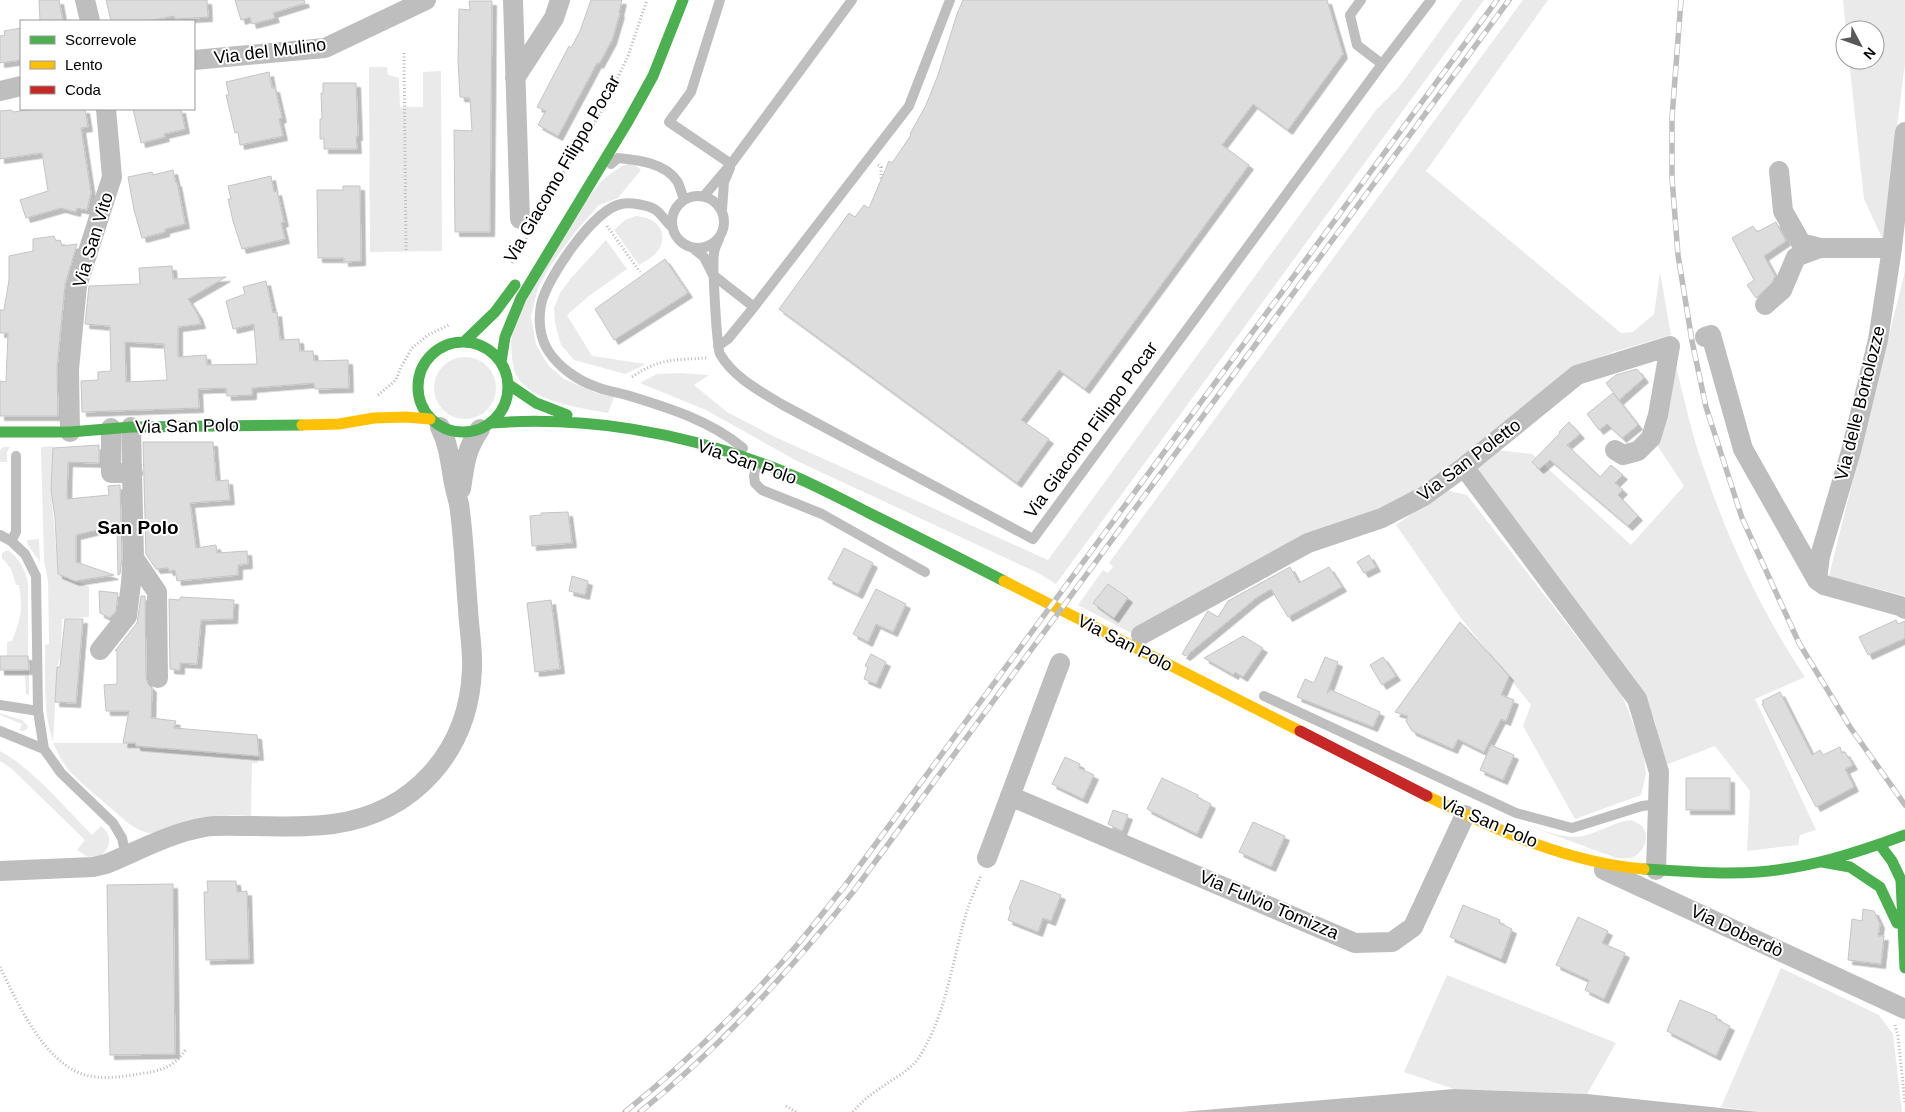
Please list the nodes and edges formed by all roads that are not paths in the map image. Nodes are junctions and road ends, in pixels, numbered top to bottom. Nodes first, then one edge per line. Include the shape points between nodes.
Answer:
1 (84, 0) edge
2 (426, 0) edge
3 (513, 0) edge
4 (560, 0) edge
5 (683, 0) edge
6 (720, 0) edge
7 (852, 0) edge
8 (950, 0) edge
9 (1361, 0) edge
10 (1431, 0) edge
11 (90, 20) edge
12 (195, 60) edge
13 (1382, 64) junction
14 (515, 78) junction
15 (20, 86) edge
16 (0, 90) edge
17 (106, 110) edge
18 (1905, 132) edge
19 (731, 164) junction
20 (1779, 171) dead end
21 (588, 188) junction
22 (704, 196) junction
23 (684, 200) junction
24 (722, 210) junction
25 (530, 222) road end
26 (672, 228) junction
27 (719, 240) junction
28 (1820, 248) junction
29 (1892, 248) junction
30 (694, 249) junction
31 (520, 275) dead end
32 (713, 275) junction
33 (1765, 305) dead end
34 (754, 307) junction
35 (1706, 337) dead end
36 (465, 341) junction
37 (718, 346) junction
38 (501, 362) junction
39 (417, 380) junction
40 (508, 384) junction
41 (408, 392) dead end
42 (389, 408) dead end
43 (374, 418) junction
44 (593, 422) junction
45 (435, 423) junction
46 (485, 426) junction
47 (121, 427) junction
48 (0, 432) edge
49 (70, 432) junction
50 (1615, 450) dead end
51 (16, 456) dead end
52 (758, 461) junction
53 (1464, 467) junction
54 (458, 503) junction
55 (0, 535) edge
56 (11, 541) junction
57 (134, 558) junction
58 (925, 572) dead end
59 (1817, 580) junction
60 (1905, 609) edge
61 (1141, 635) dead end
62 (100, 650) dead end
63 (1060, 663) dead end
64 (158, 678) dead end
65 (1264, 696) dead end
66 (0, 705) edge
67 (38, 711) junction
68 (0, 730) edge
69 (44, 749) junction
70 (1010, 796) junction
71 (1658, 804) junction
72 (1465, 814) junction
73 (1905, 835) edge
74 (1880, 845) junction
75 (1570, 854) junction
76 (126, 856) junction
77 (987, 858) road end
78 (1877, 859) dead end
79 (1821, 862) junction
80 (1905, 864) edge
81 (1656, 870) junction
82 (0, 871) edge
83 (1878, 872) dead end
84 (1901, 880) junction
85 (1880, 887) junction
86 (1903, 940) junction
87 (1905, 968) edge
88 (1900, 1015) edge

1 - 11 street
2 - 12 street, Via del Mulino via 325,48
3 - 14 street
4 - 14 street via 554,18
5 - 21 main road, Via Giacomo Filippo Pocar via 653,76
6 - 19 lane via 691,92 669,122
7 - 19 lane
8 - 34 lane via 909,106
9 - 13 lane via 1350,15 1357,45
10 - 13 lane, Via Giacomo Filippo Pocar
13 - 37 lane, Via Giacomo Filippo Pocar via 1033,539 745,382 722,357
14 - 25 street
15 - 16 street
17 - 49 street, Via San Vito via 112,177 77,286 69,369
18 - 29 street, Via delle Bortolozze
19 - 22 lane
19 - 24 lane via 724,182
20 - 28 street via 1783,211 1801,243
21 - 23 lane, Via Giacomo Filippo Pocar via 602,170 618,158 643,160 667,171 677,182
21 - 38 main road, Via Giacomo Filippo Pocar via 522,298 505,337
22 - 23 lane
22 - 24 lane
23 - 26 lane via 674,212
24 - 27 lane via 725,225
26 - 30 lane via 678,239
26 - 52 lane via 656,210 638,205 620,204 603,212 550,278 541,304 540,329 548,352 563,368 594,386 686,414 733,440
27 - 30 lane via 707,247
27 - 32 lane, Via Giacomo Filippo Pocar via 714,253
28 - 29 street
28 - 33 street via 1796,257 1782,290
29 - 59 street, Via delle Bortolozze via 1878,340 1820,556
30 - 32 lane via 704,257
31 - 36 main road, Via Giacomo Filippo Pocar via 495,312
32 - 34 lane
32 - 37 lane, Via Giacomo Filippo Pocar
34 - 37 lane via 728,339
35 - 59 street via 1711,336 1743,449
36 - 38 main road via 491,351
36 - 39 main road via 443,346 434,352 426,360
38 - 40 main road
39 - 41 main road
39 - 45 main road via 422,408
40 - 44 main road, Via San Polo via 540,406
40 - 46 main road via 504,406
42 - 43 main road, Via San Polo
43 - 45 main road, Via San Polo via 406,417
43 - 47 main road, Via San Polo via 339,424
44 - 46 main road, Via San Polo via 515,420
44 - 52 main road, Via San Polo via 660,434
45 - 46 main road, Via San Polo via 460,432
45 - 54 street via 445,438
46 - 54 street via 471,442 466,455
47 - 49 main road, Via San Polo
47 - 57 street via 111,473 133,473
48 - 49 main road, Via San Polo
50 - 53 street, Via San Poletto via 1623,455 1638,451 1651,438 1670,346 1577,375
51 - 56 lane via 16,532
52 - 58 lane via 754,483 762,490 822,514
52 - 72 main road, Via San Polo via 816,486
53 - 61 street, Via San Poletto via 1424,496 1382,518 1308,543
53 - 71 street via 1637,699 1659,772
54 - 76 street via 472,669 464,719 450,749 423,783 404,798 370,815 333,824 205,827
55 - 56 lane
56 - 67 lane via 25,554 36,576
57 - 62 street via 127,616
57 - 64 street via 157,592
59 - 60 street via 1824,585
63 - 70 street
65 - 71 lane via 1516,813 1547,823 1572,828
66 - 67 lane
67 - 69 lane
68 - 69 lane
69 - 76 lane via 61,773 113,823 122,838
70 - 72 street, Via Fulvio Tomizza via 1355,943 1392,942 1413,926
70 - 77 street
71 - 81 street
72 - 75 main road, Via San Polo
73 - 74 main road, Via San Polo
74 - 78 main road
74 - 79 main road, Via San Polo
74 - 84 main road via 1891,858
75 - 81 main road, Via San Polo via 1606,864
75 - 88 street, Via Doberdò
76 - 82 street via 93,867
79 - 81 main road, Via San Polo via 1770,871 1705,874
79 - 85 main road via 1850,867
80 - 84 main road
83 - 85 main road
84 - 86 main road
85 - 86 main road
86 - 87 main road

